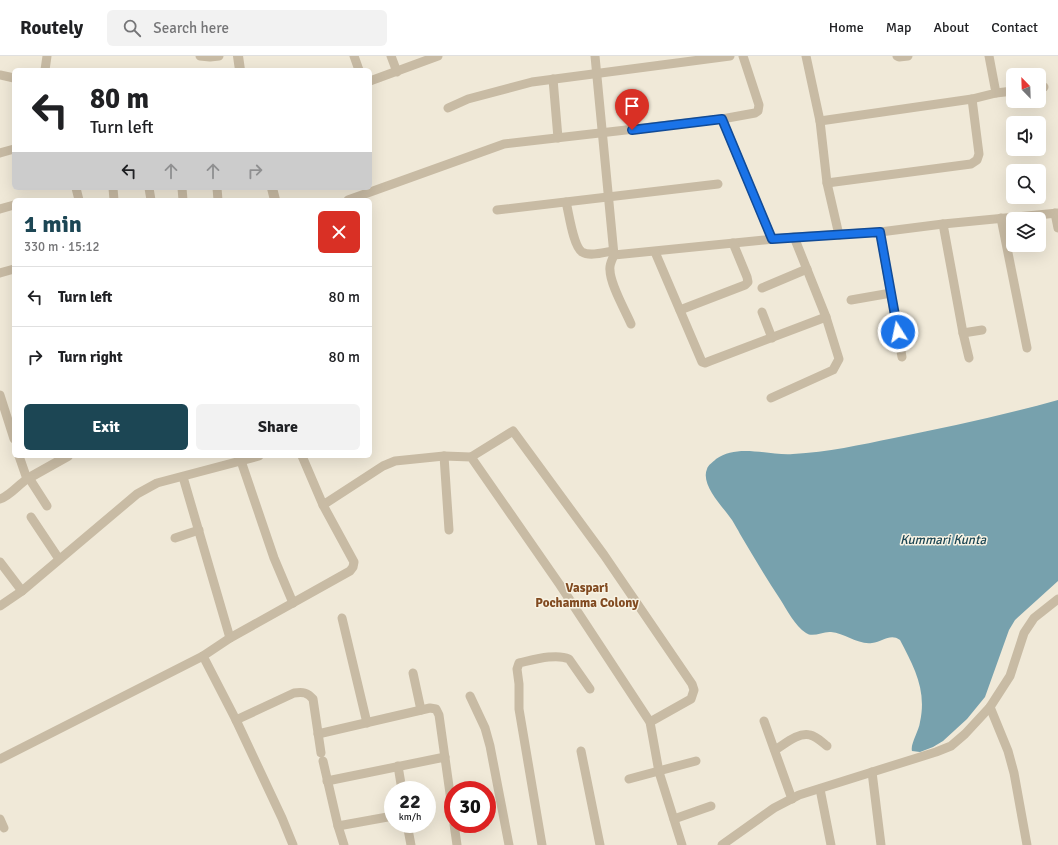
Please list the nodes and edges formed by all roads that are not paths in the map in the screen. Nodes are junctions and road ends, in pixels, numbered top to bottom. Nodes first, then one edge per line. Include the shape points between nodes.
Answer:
1 (47, 56) edge
2 (200, 56) edge
3 (220, 56) edge
4 (238, 56) edge
5 (354, 56) edge
6 (391, 56) edge
7 (438, 56) edge
8 (595, 56) edge
9 (730, 56) edge
10 (743, 56) edge
11 (806, 56) edge
12 (897, 56) edge
13 (908, 56) edge
14 (989, 56) edge
15 (45, 68) edge
16 (240, 68) edge
17 (358, 68) edge
18 (397, 72) junction
19 (596, 73) junction
20 (0, 75) edge
21 (12, 78) edge
22 (553, 79) junction
23 (372, 81) edge
24 (1006, 92) edge
25 (996, 93) junction
26 (972, 100) junction
27 (448, 108) dead end
28 (722, 119) junction
29 (820, 121) junction
30 (602, 133) junction
31 (558, 138) junction
32 (12, 150) edge
33 (0, 153) edge
34 (827, 183) junction
35 (718, 184) dead end
36 (354, 198) edge
37 (608, 198) junction
38 (566, 202) junction
39 (12, 206) edge
40 (0, 210) edge
41 (497, 210) dead end
42 (1057, 213) edge
43 (1001, 218) junction
44 (943, 224) junction
45 (1058, 228) edge
46 (880, 232) junction
47 (839, 236) junction
48 (794, 237) junction
49 (772, 239) junction
50 (733, 243) junction
51 (655, 252) junction
52 (614, 253) junction
53 (807, 269) junction
54 (12, 270) edge
55 (0, 273) edge
56 (762, 288) dead end
57 (891, 293) junction
58 (850, 300) dead end
59 (680, 310) junction
60 (762, 312) dead end
61 (826, 317) junction
62 (631, 324) dead end
63 (982, 330) dead end
64 (963, 333) junction
65 (772, 338) junction
66 (1027, 348) dead end
67 (902, 358) dead end
68 (969, 358) dead end
69 (0, 395) edge
70 (771, 398) dead end
71 (12, 433) edge
72 (444, 456) junction
73 (472, 457) junction
74 (20, 458) edge
75 (65, 458) edge
76 (251, 458) edge
77 (303, 458) edge
78 (240, 461) junction
79 (183, 477) junction
80 (28, 479) junction
81 (0, 499) edge
82 (323, 505) junction
83 (46, 506) dead end
84 (31, 517) dead end
85 (199, 530) junction
86 (449, 530) dead end
87 (175, 538) dead end
88 (59, 559) junction
89 (0, 562) edge
90 (22, 591) junction
91 (1058, 600) edge
92 (294, 603) junction
93 (0, 606) edge
94 (342, 618) dead end
95 (230, 638) junction
96 (203, 656) junction
97 (414, 674) dead end
98 (590, 689) dead end
99 (470, 696) dead end
100 (990, 707) junction
101 (421, 710) junction
102 (236, 720) junction
103 (764, 721) dead end
104 (650, 722) junction
105 (367, 723) junction
106 (318, 734) junction
107 (827, 746) dead end
108 (775, 750) junction
109 (581, 751) dead end
110 (445, 757) junction
111 (0, 759) edge
112 (696, 761) dead end
113 (398, 766) junction
114 (659, 772) junction
115 (872, 772) junction
116 (629, 779) dead end
117 (327, 781) junction
118 (400, 781) edge
119 (448, 781) edge
120 (820, 789) junction
121 (792, 799) junction
122 (711, 806) dead end
123 (384, 818) edge
124 (674, 820) junction
125 (338, 826) junction
126 (409, 833) edge
127 (455, 833) edge
128 (293, 845) edge
129 (344, 845) edge
130 (411, 845) edge
131 (457, 845) edge
132 (509, 845) edge
133 (542, 845) edge
134 (600, 845) edge
135 (682, 845) edge
136 (722, 845) edge
137 (831, 845) edge
138 (881, 845) edge
139 (1027, 845) edge

1 - 15 street
2 - 3 street
4 - 16 street
5 - 17 street
6 - 18 street
7 - 18 street
8 - 19 street
9 - 19 street
10 - 28 street via 759,105 758,111
11 - 29 street
12 - 13 street
14 - 25 street
18 - 23 street
19 - 22 street
19 - 30 street
20 - 21 street
22 - 27 street via 468,98
22 - 31 street
24 - 25 street
25 - 26 street
26 - 29 street
26 - 34 street via 979,154 977,160 971,164
28 - 30 street
28 - 49 street
29 - 34 street
30 - 31 street
30 - 37 street
31 - 36 street via 504,144
32 - 33 street
34 - 47 street
35 - 37 street
37 - 38 street
37 - 52 street
38 - 41 street
38 - 52 street via 577,246 590,254
39 - 40 street
42 - 43 street
42 - 45 street
43 - 44 street
43 - 66 street
44 - 46 street
44 - 64 street
46 - 47 street
46 - 57 street
47 - 48 street
48 - 49 street
48 - 53 street
49 - 50 street
50 - 51 street
50 - 59 street via 748,282
51 - 52 street
51 - 59 street
52 - 62 street via 610,271
53 - 56 street
53 - 61 street
54 - 55 street
57 - 58 street
57 - 67 street
59 - 65 street via 700,358 705,363
60 - 65 street
61 - 65 street
61 - 70 street via 839,359 833,370
63 - 64 street
64 - 68 street
69 - 71 street
72 - 73 street
72 - 82 street via 382,466
72 - 86 street
73 - 104 street
73 - 104 street via 512,431 604,555 692,684 694,690 691,699
74 - 80 street
75 - 80 street
76 - 78 street
77 - 82 street
78 - 79 street
78 - 92 street via 274,558
79 - 85 street
79 - 88 street via 157,483 137,494
80 - 81 street
80 - 83 street
82 - 92 street via 354,562 353,567 339,578
84 - 88 street
85 - 87 street
85 - 95 street
88 - 90 street
89 - 90 street
90 - 93 street
91 - 100 street via 1034,618 1024,633 1010,676
92 - 95 street
94 - 105 street
95 - 96 street
96 - 102 street
96 - 111 street
97 - 101 street
98 - 133 street via 569,659 564,657 519,663 517,669 519,709
99 - 132 street via 489,740
100 - 115 street via 951,746
100 - 139 street via 1014,773
101 - 105 street
101 - 110 street via 434,708 437,711
102 - 106 street via 294,693 308,693 313,699
102 - 128 street
103 - 108 street
104 - 114 street
105 - 106 street
106 - 117 street
107 - 108 street via 811,735 801,735
108 - 121 street
109 - 134 street
110 - 113 street
110 - 119 street
112 - 114 street
113 - 117 street
113 - 118 street
114 - 116 street
114 - 124 street
115 - 120 street
115 - 138 street
117 - 125 street
120 - 121 street
120 - 137 street
121 - 136 street via 774,808
122 - 124 street
123 - 125 street
124 - 135 street
125 - 129 street
126 - 130 street
127 - 131 street

